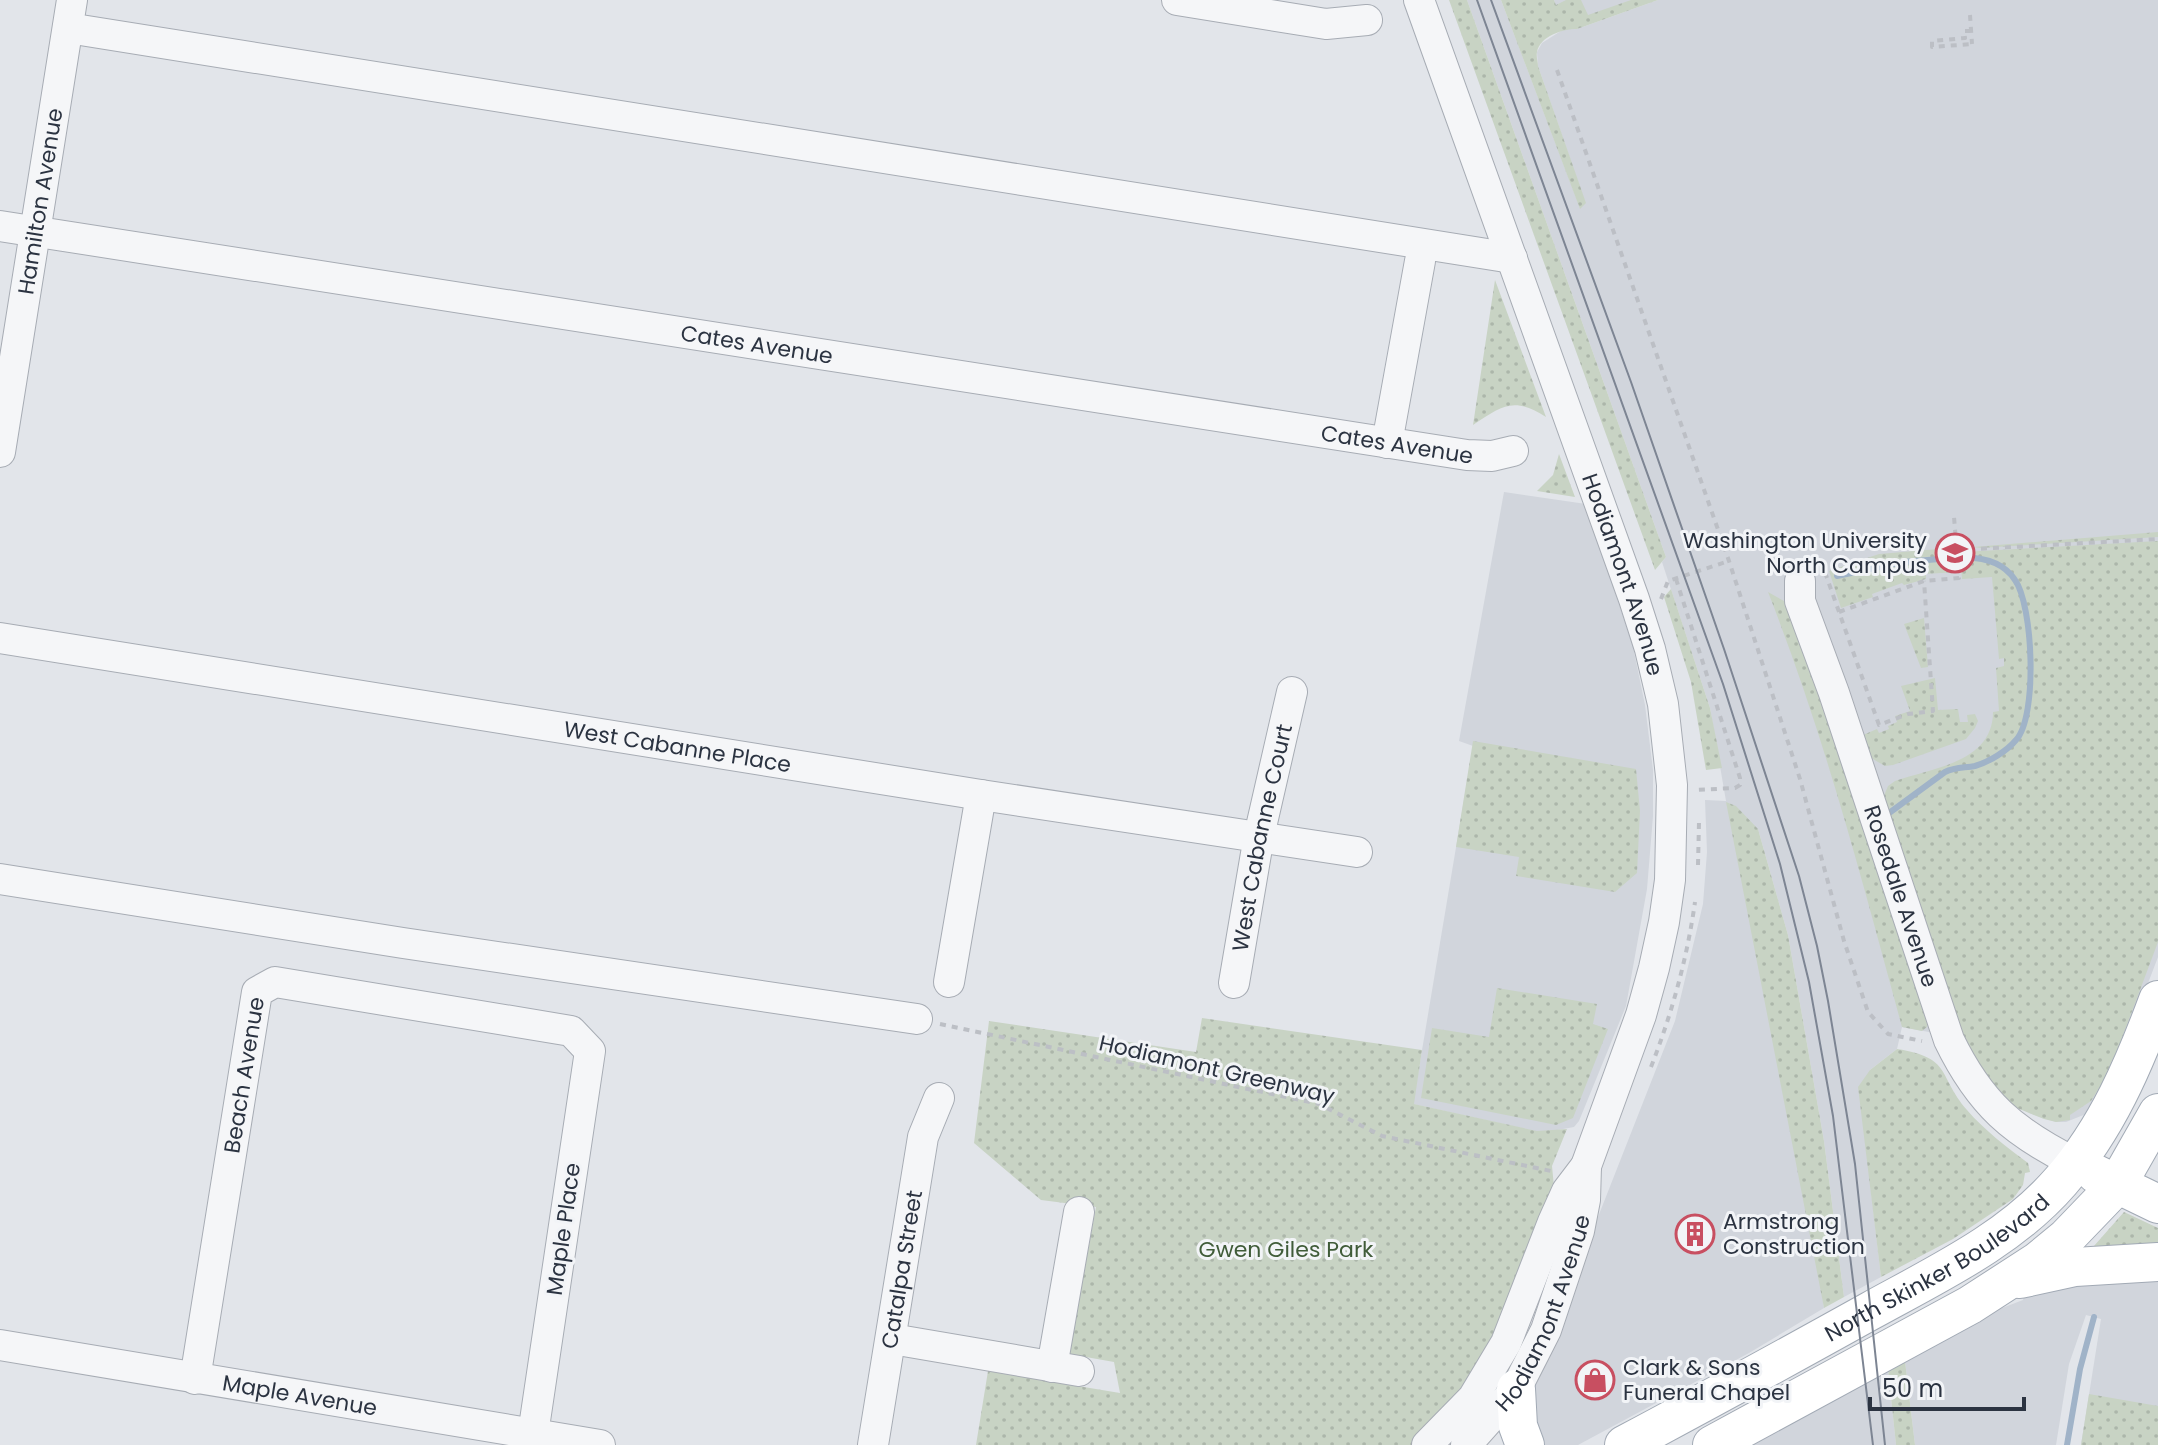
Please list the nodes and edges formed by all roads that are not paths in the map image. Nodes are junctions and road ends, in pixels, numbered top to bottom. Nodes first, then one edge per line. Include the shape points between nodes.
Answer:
1 (1177, 0) edge
2 (1419, 0) edge
3 (70, 14) edge
4 (1367, 20) dead end
5 (0, 226) edge
6 (35, 232) junction
7 (1512, 258) junction
8 (1420, 261) dead end
9 (1387, 443) junction
10 (1513, 451) dead end
11 (0, 452) edge
12 (1811, 571) road end
13 (0, 638) edge
14 (1292, 692) dead end
15 (981, 795) junction
16 (1259, 837) junction
17 (1357, 852) dead end
18 (0, 879) edge
19 (949, 982) dead end
20 (1234, 983) dead end
21 (2158, 1000) edge
22 (917, 1019) road end
23 (571, 1031) joint
24 (939, 1098) dead end
25 (2158, 1113) edge
26 (2075, 1163) junction
27 (1586, 1166) junction
28 (2117, 1185) junction
29 (2158, 1204) edge
30 (1079, 1212) dead end
31 (2158, 1262) edge
32 (2006, 1283) junction
33 (892, 1339) junction
34 (0, 1345) edge
35 (195, 1379) junction
36 (1516, 1389) junction
37 (533, 1434) junction
38 (600, 1445) edge
39 (873, 1445) edge
40 (1427, 1445) edge
41 (1466, 1445) edge
42 (1525, 1445) edge
43 (1624, 1445) edge
44 (1712, 1445) edge

1 - 4 street via 1326,24
2 - 7 street, Hodiamont Avenue
3 - 6 street, Hamilton Avenue
3 - 7 street
5 - 6 street, Cates Avenue
6 - 9 street, Cates Avenue
6 - 11 street, Hamilton Avenue
7 - 27 street, Hodiamont Avenue via 1650,649 1663,704 1672,790 1670,880 1654,968
8 - 9 street
9 - 10 street, Cates Avenue via 1467,455
12 - 26 street, Rosedale Avenue via 1800,601 1949,1040 1975,1089 1994,1109 2040,1146
13 - 15 street, West Cabanne Place
14 - 16 street, West Cabanne Court
15 - 16 street, West Cabanne Place
15 - 19 street
16 - 17 street, West Cabanne Place
16 - 20 street, West Cabanne Court
18 - 22 street
21 - 26 main road, North Skinker Boulevard via 2124,1084
23 - 35 street, Beach Avenue via 275,982 257,992
23 - 37 street, Maple Place via 590,1051
24 - 33 street, Catalpa Street via 923,1137
25 - 28 main road, North Skinker Boulevard
26 - 28 main road
26 - 43 main road, North Skinker Boulevard via 2035,1208 1973,1254
27 - 36 street, Hodiamont Avenue via 1585,1200 1568,1270
27 - 40 street, Hodiamont Avenue via 1567,1191 1490,1373
28 - 29 main road
28 - 32 main road, North Skinker Boulevard via 2066,1238
30 - 33 street via 1065,1369
31 - 32 main road via 2075,1267
32 - 44 main road, North Skinker Boulevard
33 - 39 street, Catalpa Street
34 - 35 street, Maple Avenue
35 - 37 street, Maple Avenue
36 - 41 street, Hodiamont Avenue
36 - 42 main road
37 - 38 street, Maple Avenue

